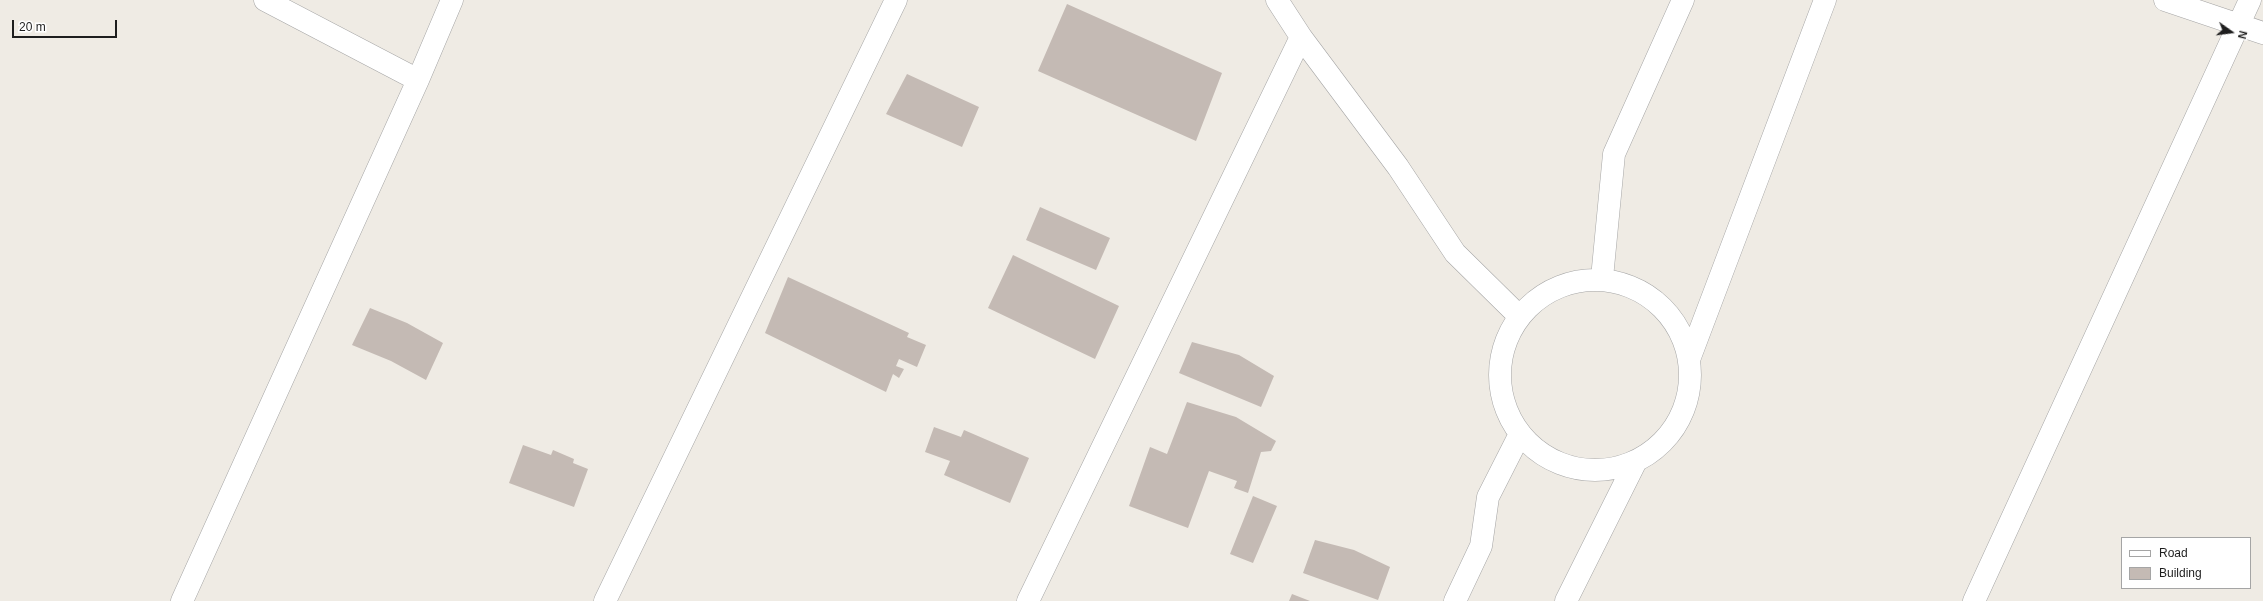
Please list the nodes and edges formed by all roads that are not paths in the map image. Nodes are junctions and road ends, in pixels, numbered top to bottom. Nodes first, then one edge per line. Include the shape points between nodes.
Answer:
1 (265, 0) edge
2 (452, 0) edge
3 (896, 0) edge
4 (1277, 0) edge
5 (1683, 0) edge
6 (1825, 0) edge
7 (2165, 0) edge
8 (2250, 0) edge
9 (2240, 25) junction
10 (2263, 33) edge
11 (1301, 37) junction
12 (418, 80) junction
13 (1602, 278) junction
14 (1519, 316) junction
15 (1690, 357) junction
16 (1520, 434) junction
17 (1635, 462) junction
18 (182, 601) edge
19 (605, 601) edge
20 (1028, 601) edge
21 (1455, 601) edge
22 (1566, 601) edge
23 (1974, 601) edge

1 - 12 street
2 - 12 street
3 - 19 street
4 - 11 street
5 - 13 street via 1614,154
6 - 15 street
7 - 9 street
8 - 9 street
9 - 10 street
9 - 23 street
11 - 14 street via 1398,167 1455,253
11 - 20 street
12 - 18 street
13 - 14 street via 1571,281 1542,294
13 - 15 street via 1633,286 1659,303 1680,327
14 - 16 street via 1504,344 1499,376 1505,407
15 - 17 street via 1690,389 1680,420 1661,445
16 - 17 street via 1544,456 1573,469 1604,471
16 - 21 street via 1488,497 1480,546
17 - 22 street

